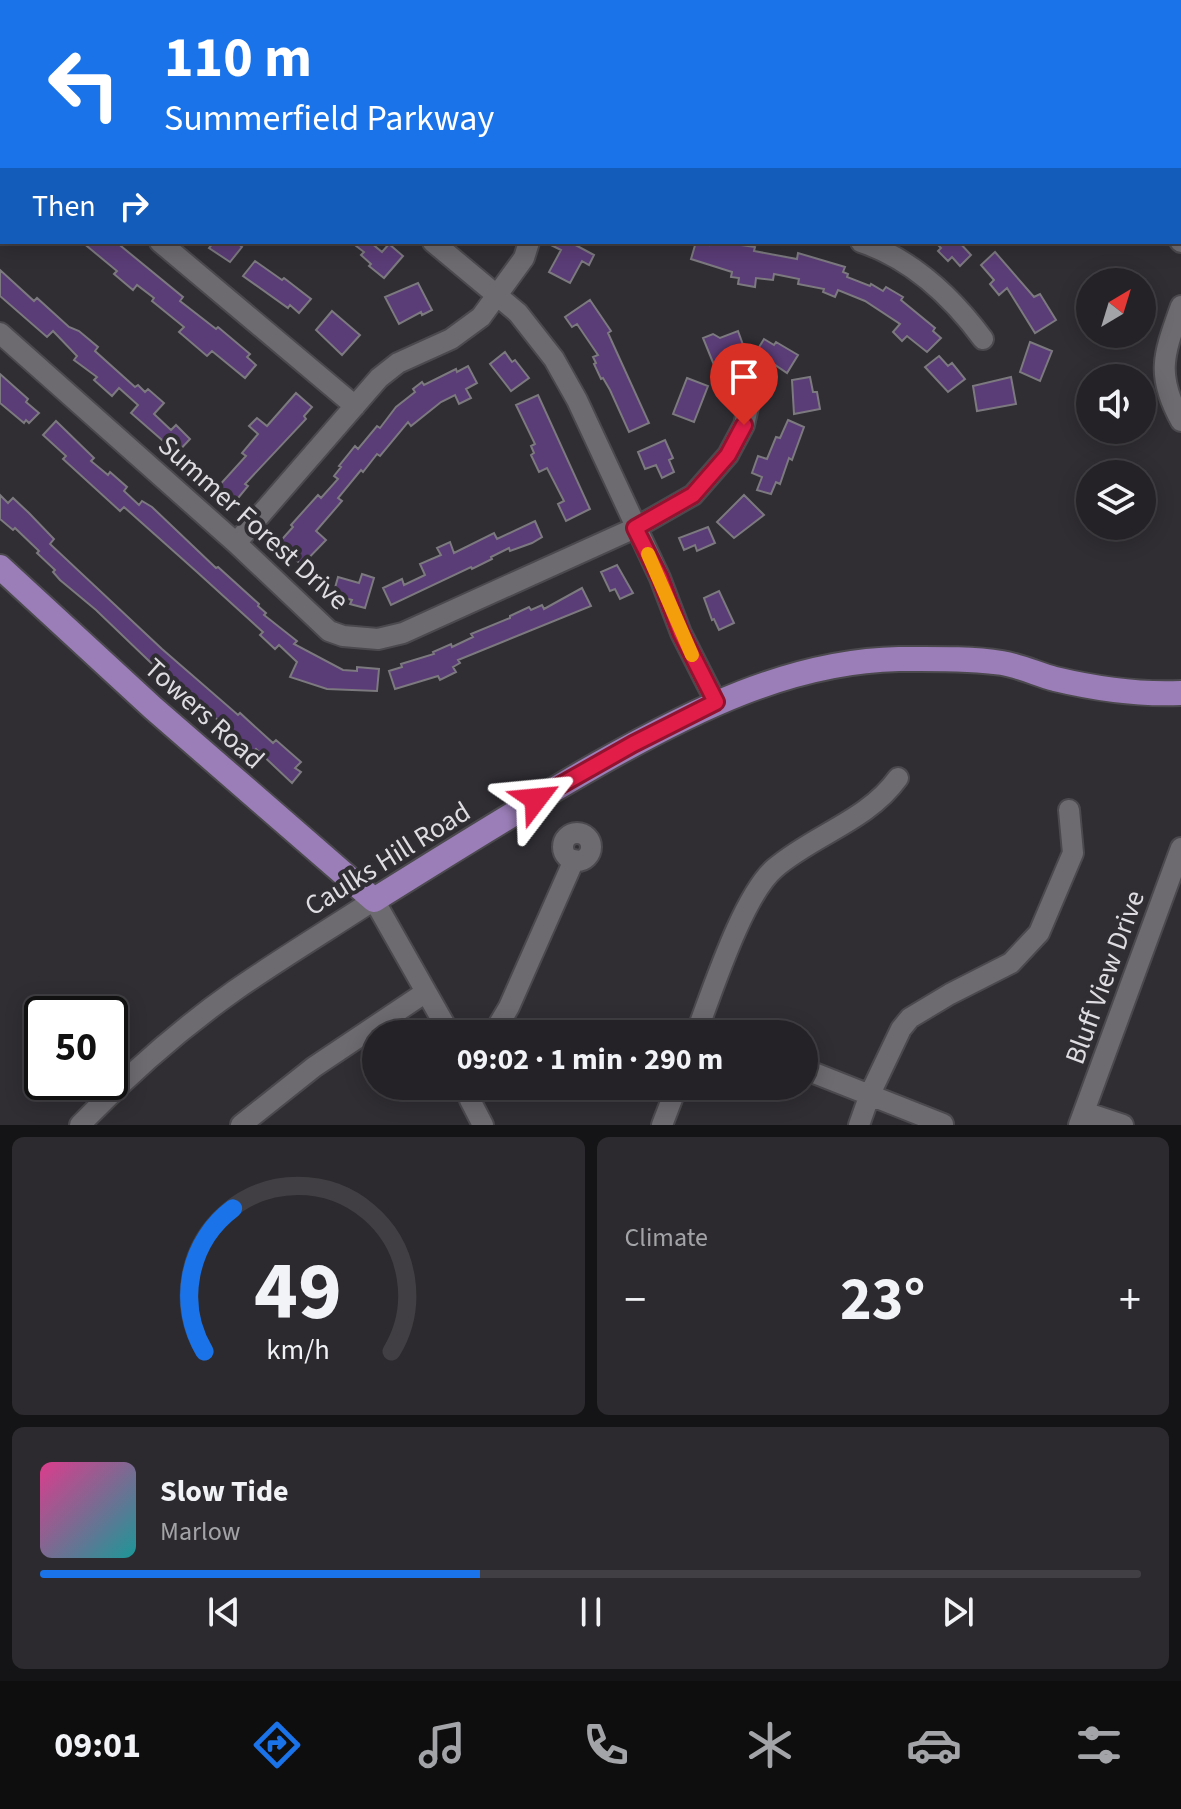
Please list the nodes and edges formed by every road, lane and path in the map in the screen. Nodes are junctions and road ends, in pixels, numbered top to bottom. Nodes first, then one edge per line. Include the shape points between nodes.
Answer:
1 (162, 244) edge
2 (436, 244) edge
3 (528, 244) edge
4 (865, 244) edge
5 (497, 293) junction
6 (1181, 306) edge
7 (0, 333) edge
8 (983, 339) dead end
9 (750, 398) dead end
10 (355, 406) junction
11 (1181, 421) edge
12 (635, 528) junction
13 (236, 543) junction
14 (0, 567) edge
15 (1181, 693) edge
16 (716, 702) junction
17 (898, 778) dead end
18 (1069, 810) dead end
19 (1181, 848) edge
20 (574, 860) dead end
21 (1181, 889) edge
22 (374, 900) junction
23 (426, 992) junction
24 (442, 1020) edge
25 (501, 1020) edge
26 (708, 1020) edge
27 (818, 1074) edge
28 (870, 1094) junction
29 (470, 1100) edge
30 (672, 1100) edge
31 (1087, 1119) edge
32 (943, 1124) edge
33 (80, 1125) edge
34 (241, 1125) edge
35 (483, 1125) edge
36 (662, 1125) edge
37 (859, 1125) edge
38 (1123, 1125) edge

1 - 10 street
2 - 5 street
3 - 5 street
4 - 8 street via 940,289
5 - 10 street via 481,317 451,339 398,363
5 - 12 street via 554,359
6 - 11 street via 1164,370 1168,397
7 - 13 street, Summer Forest Drive
9 - 12 street, Summer Forest Drive via 744,425 728,455 693,495
10 - 13 street
12 - 13 street, Summer Forest Drive via 403,633 378,639 329,631
12 - 16 street
14 - 22 main road, Towers Road
15 - 16 main road, Caulks Hill Road via 1124,693 1003,663 896,659 832,667
16 - 22 main road, Caulks Hill Road via 536,799
17 - 26 street via 877,803 798,850 763,879 743,916
18 - 28 street via 1073,853 1039,933 1011,963 910,1018
19 - 31 street, Bluff View Drive
20 - 25 street
21 - 31 street, Bluff View Drive
22 - 23 street
22 - 33 street, Caulks Hill Road via 233,992
23 - 24 street
23 - 34 street via 314,1067
27 - 28 street
28 - 32 street
28 - 37 street
29 - 35 street
30 - 36 street
31 - 38 street

